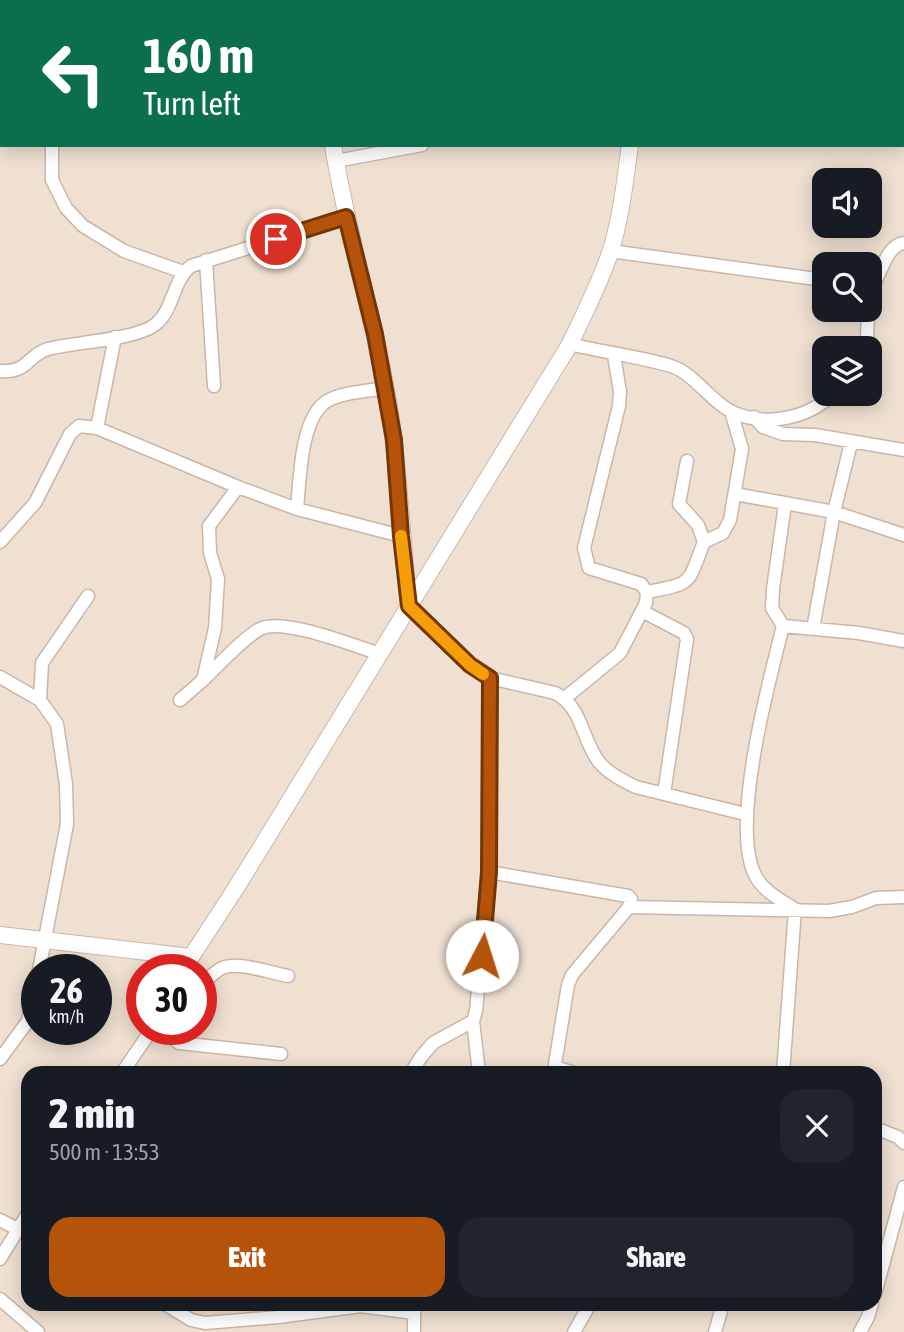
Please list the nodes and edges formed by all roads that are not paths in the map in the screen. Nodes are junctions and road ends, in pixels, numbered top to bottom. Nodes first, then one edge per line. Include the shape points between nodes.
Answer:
1 (52, 147) edge
2 (400, 147) edge
3 (630, 147) edge
4 (335, 153) edge
5 (346, 217) junction
6 (904, 243) edge
7 (610, 251) junction
8 (206, 260) junction
9 (882, 268) edge
10 (183, 272) junction
11 (812, 278) edge
12 (116, 337) junction
13 (570, 344) junction
14 (614, 355) junction
15 (0, 371) edge
16 (214, 386) dead end
17 (386, 388) junction
18 (817, 406) edge
19 (731, 411) junction
20 (754, 417) junction
21 (97, 428) junction
22 (852, 443) junction
23 (904, 450) edge
24 (687, 461) dead end
25 (238, 487) junction
26 (734, 494) junction
27 (785, 503) junction
28 (298, 509) junction
29 (834, 512) junction
30 (904, 535) edge
31 (401, 536) junction
32 (0, 541) edge
33 (704, 542) junction
34 (647, 592) junction
35 (88, 596) dead end
36 (409, 606) junction
37 (642, 611) junction
38 (783, 626) junction
39 (813, 629) junction
40 (904, 642) edge
41 (380, 654) junction
42 (0, 677) edge
43 (490, 678) junction
44 (203, 680) junction
45 (565, 698) junction
46 (40, 700) junction
47 (180, 700) dead end
48 (664, 794) junction
49 (745, 814) junction
50 (489, 872) junction
51 (904, 897) edge
52 (629, 907) junction
53 (795, 909) junction
54 (0, 935) edge
55 (45, 940) junction
56 (42, 954) edge
57 (131, 954) edge
58 (193, 954) edge
59 (217, 971) edge
60 (288, 976) dead end
61 (473, 1021) junction
62 (21, 1030) edge
63 (141, 1045) edge
64 (186, 1045) edge
65 (281, 1054) dead end
66 (0, 1059) edge
67 (127, 1066) edge
68 (416, 1066) edge
69 (478, 1066) edge
70 (556, 1066) edge
71 (784, 1066) edge
72 (882, 1131) edge
73 (904, 1143) edge
74 (904, 1187) edge
75 (0, 1220) edge
76 (21, 1223) edge
77 (17, 1229) junction
78 (0, 1259) edge
79 (882, 1268) edge
80 (0, 1299) edge
81 (176, 1311) edge
82 (323, 1311) edge
83 (379, 1311) edge
84 (586, 1311) edge
85 (721, 1311) edge
86 (870, 1311) edge
87 (416, 1321) edge
88 (205, 1328) edge
89 (38, 1332) edge
90 (574, 1332) edge
91 (715, 1332) edge
92 (860, 1332) edge

1 - 10 street via 52,180 66,208 83,226 124,251
2 - 4 street
3 - 7 street
4 - 5 street
5 - 8 street
5 - 17 street
6 - 9 street via 892,248
7 - 11 street
7 - 13 street
8 - 10 street
8 - 16 street
10 - 12 street via 160,321 143,332
12 - 15 street via 44,350 22,369
12 - 21 street
13 - 14 street
13 - 36 street
14 - 19 street via 674,367
14 - 34 street via 619,406 585,556 589,568 641,584
17 - 28 street via 338,397 319,410 303,449
17 - 31 street
18 - 20 street via 781,420
19 - 20 street
19 - 26 street via 742,449
20 - 22 street via 773,432
21 - 25 street
21 - 32 street via 79,426 70,434 34,503
22 - 23 street
22 - 29 street
24 - 33 street via 679,504 698,525
25 - 28 street
25 - 44 street via 209,526 210,553 218,579 215,628
26 - 27 street
26 - 33 street via 723,533
27 - 29 street
27 - 38 street via 772,598 772,608
28 - 31 street
29 - 30 street
29 - 39 street
31 - 36 street
33 - 34 street via 689,580
34 - 37 street
35 - 46 street via 42,663
36 - 41 street
36 - 43 street via 470,665
37 - 45 street via 620,653
37 - 48 street via 684,633 687,639
38 - 39 street
38 - 49 street via 766,692
39 - 40 street
41 - 44 street via 277,625 260,628
41 - 58 street
42 - 46 street
43 - 45 street
43 - 50 street
44 - 47 street
45 - 48 street via 599,762 619,779
46 - 55 street via 57,724 66,784 66,824
48 - 49 street
49 - 53 street via 754,873 766,891
50 - 52 street via 628,896
50 - 61 street
51 - 53 street via 876,898 829,911
52 - 53 street
52 - 70 street via 568,985
53 - 71 street
54 - 55 street
55 - 56 street
55 - 57 street
59 - 60 street via 232,965
61 - 68 street via 433,1043
61 - 69 street
62 - 66 street
63 - 67 street
64 - 65 street
72 - 73 street
74 - 79 street
75 - 77 street
76 - 77 street
77 - 78 street
80 - 89 street
81 - 88 street
82 - 88 street
83 - 87 street
84 - 90 street
85 - 91 street
86 - 92 street

